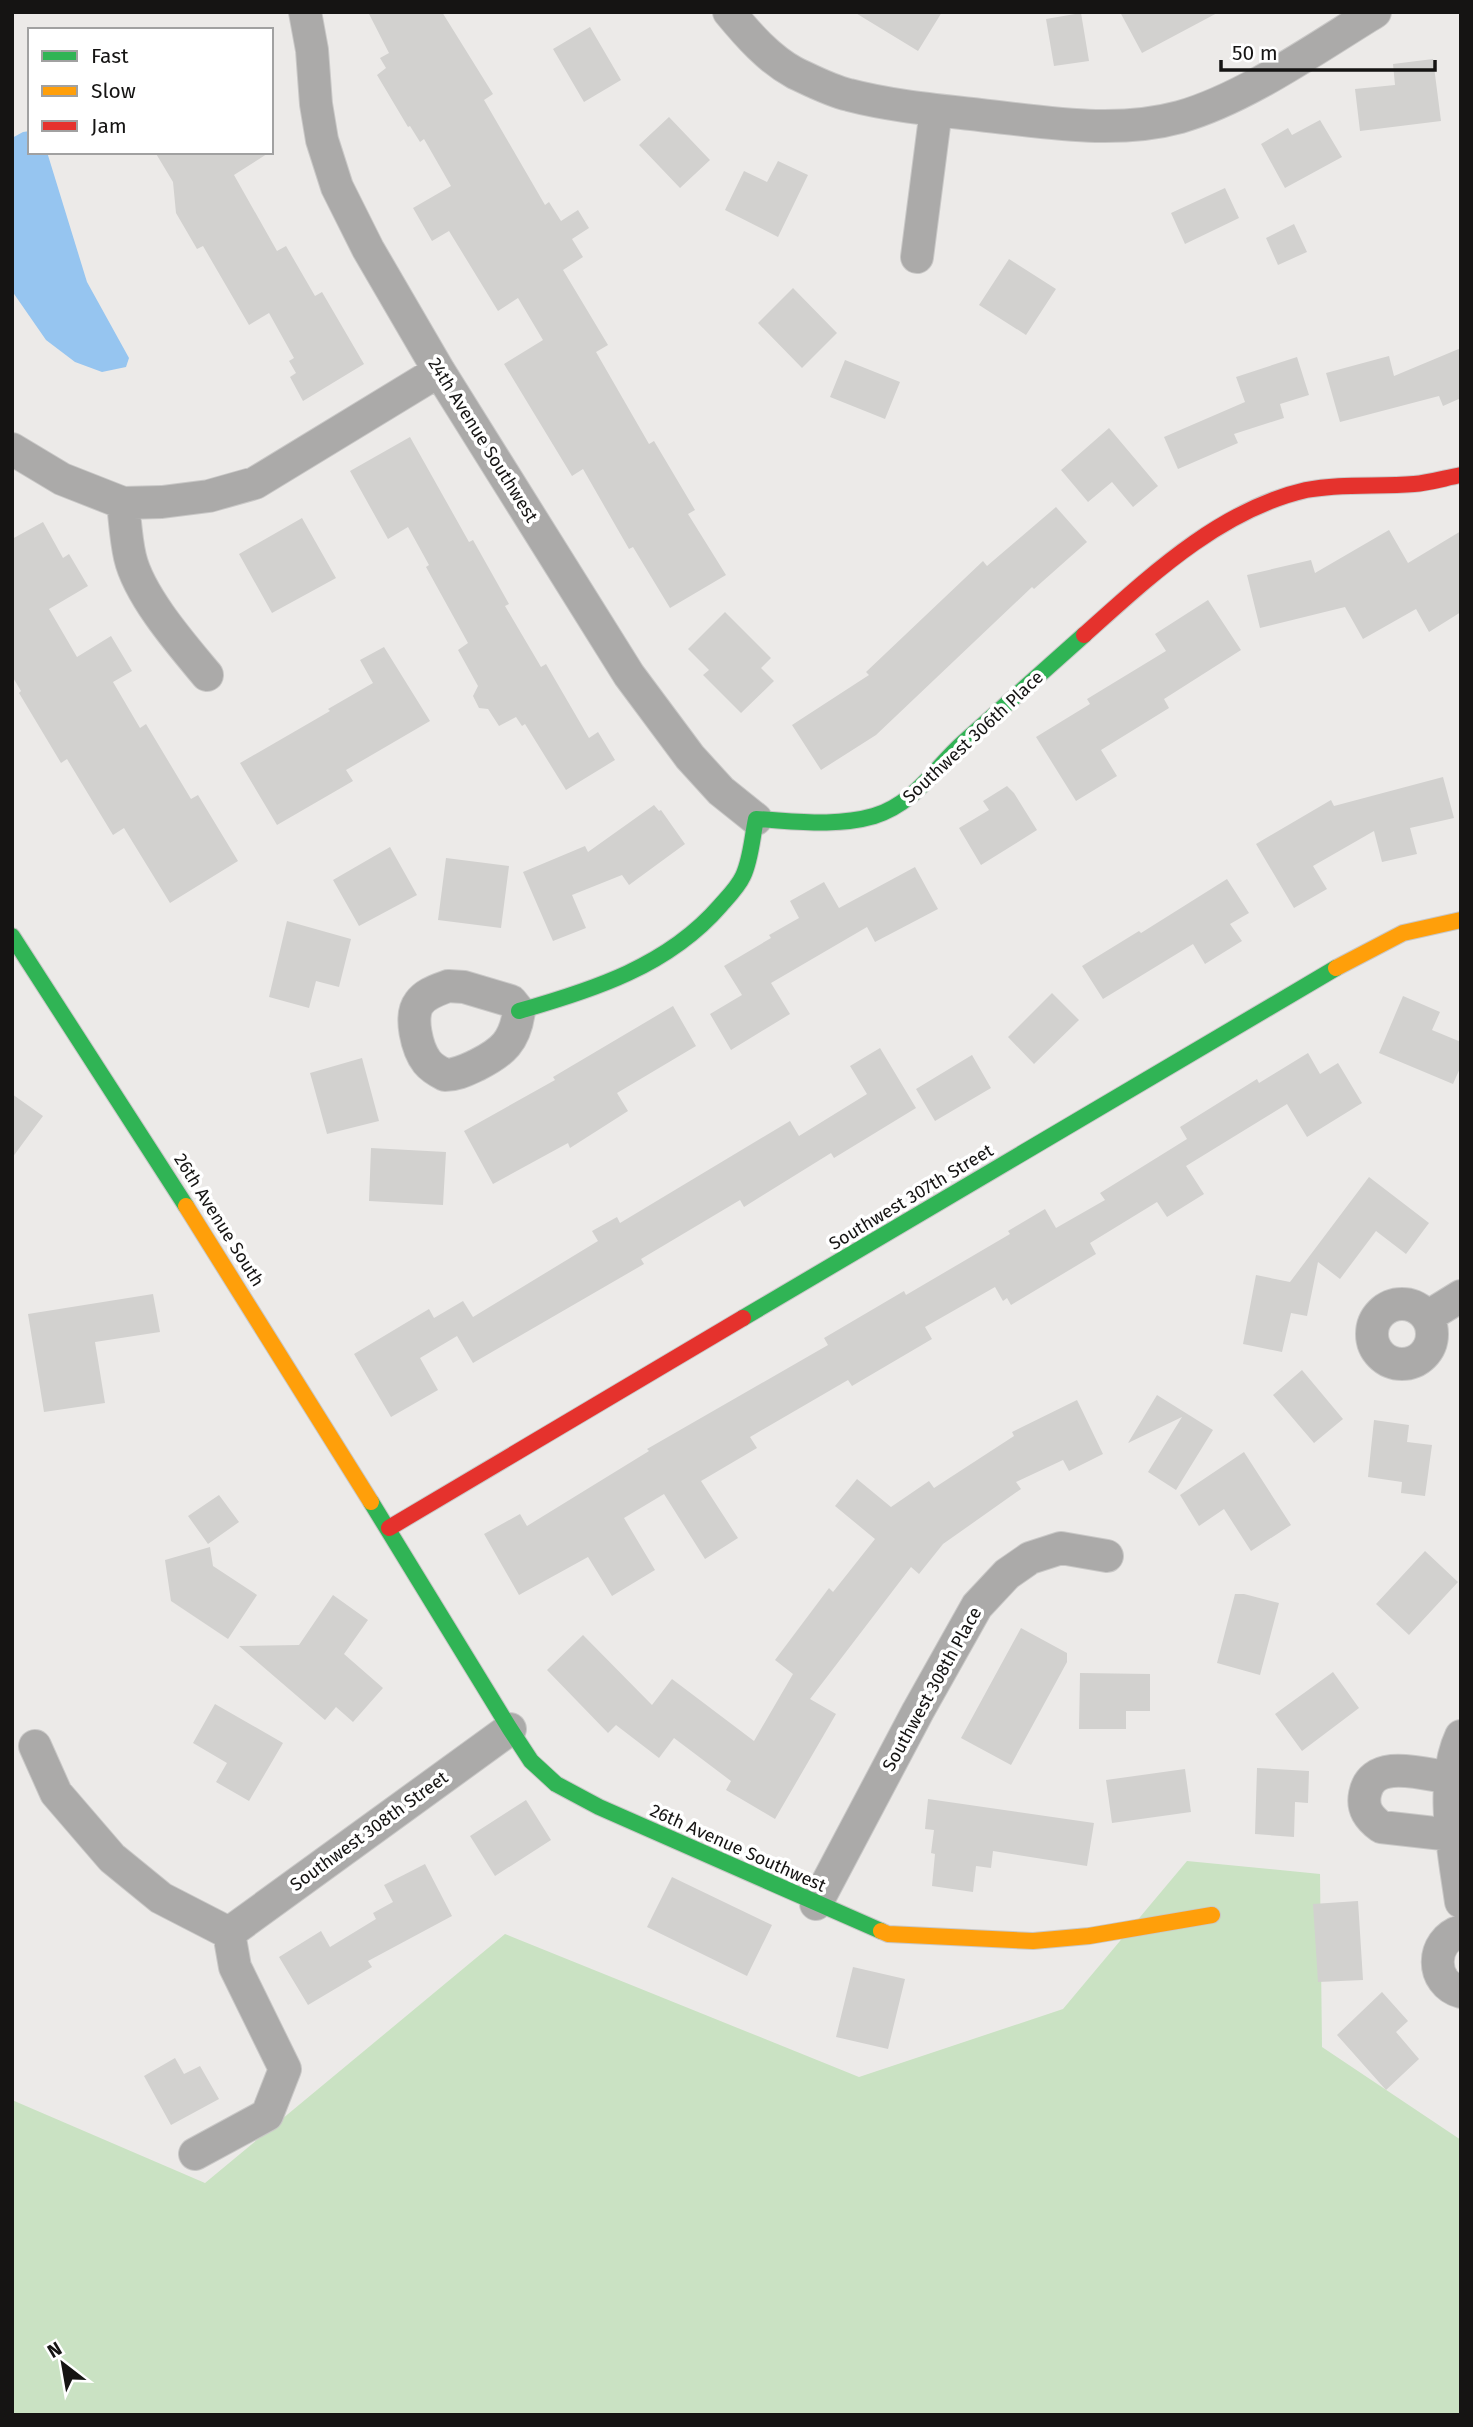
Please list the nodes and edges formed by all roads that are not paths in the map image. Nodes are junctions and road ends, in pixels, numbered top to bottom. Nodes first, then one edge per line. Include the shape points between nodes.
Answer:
1 (305, 12) edge
2 (729, 12) edge
3 (1376, 12) edge
4 (936, 110) junction
5 (916, 257) dead end
6 (439, 371) junction
7 (12, 449) edge
8 (1461, 475) edge
9 (123, 503) junction
10 (207, 675) dead end
11 (757, 819) junction
12 (1461, 920) edge
13 (12, 936) edge
14 (519, 1011) dead end
15 (1461, 1296) edge
16 (1427, 1317) dead end
17 (389, 1528) junction
18 (1107, 1556) dead end
19 (510, 1729) junction
20 (1461, 1736) edge
21 (36, 1746) dead end
22 (1452, 1778) junction
23 (1452, 1835) junction
24 (1461, 1902) edge
25 (816, 1904) junction
26 (1212, 1915) dead end
27 (1461, 1931) edge
28 (229, 1933) junction
29 (1461, 1992) edge
30 (195, 2154) dead end

1 - 6 street, 24th Avenue Southwest via 322,140 337,187
2 - 4 street via 770,55 794,72 848,95
3 - 4 street via 1272,75 1180,117 1100,126
4 - 5 street
6 - 9 street via 256,483 209,496
6 - 11 street, 24th Avenue Southwest via 629,675 690,757 721,791
7 - 9 street via 62,479
8 - 11 street, Southwest 306th Place via 1416,484 1308,491 1270,501 1204,536 1145,581 897,807 851,823
9 - 10 street via 135,574 170,631
11 - 14 street via 743,877 718,911 686,938 612,981
12 - 17 street, Southwest 307th Street via 1402,933 1334,969
13 - 17 street, 26th Avenue South via 182,1196
15 - 16 street
17 - 19 street, 26th Avenue Southwest
18 - 25 street, Southwest 308th Place via 1060,1548 1030,1558 1007,1574 977,1606
19 - 25 street, 26th Avenue Southwest via 531,1761 556,1784
19 - 28 street, Southwest 308th Street
20 - 22 street
21 - 28 street via 56,1793 112,1858 161,1898
22 - 23 street via 1448,1807
22 - 23 street via 1383,1772 1366,1787 1364,1799 1371,1820 1381,1827
23 - 24 street
25 - 26 street, 26th Avenue Southwest via 888,1934 1033,1941
27 - 29 street via 1440,1947 1437,1966 1446,1984
28 - 30 street via 235,1967 285,2069 267,2115

